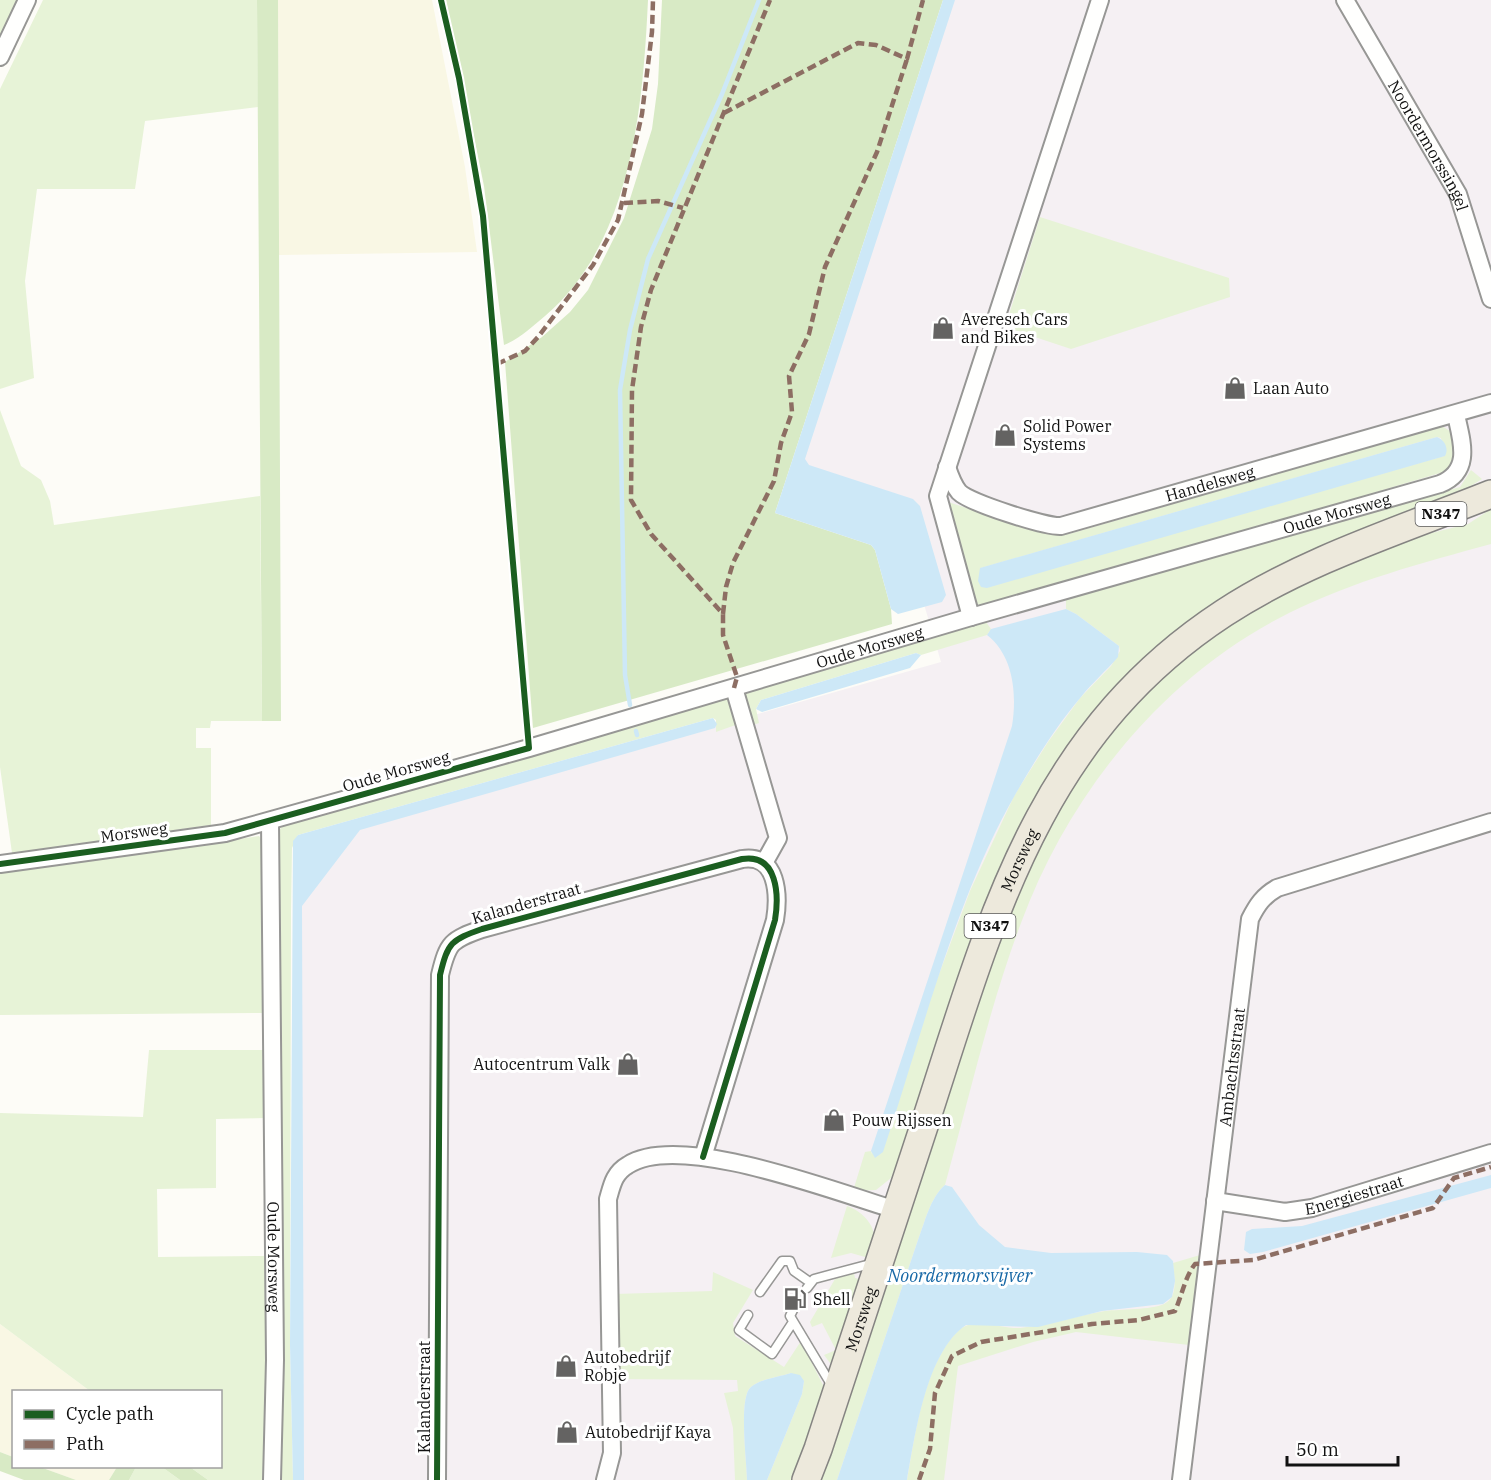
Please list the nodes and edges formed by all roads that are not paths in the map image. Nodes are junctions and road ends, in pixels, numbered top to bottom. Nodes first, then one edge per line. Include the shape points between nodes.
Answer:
1 (27, 0) edge
2 (1100, 0) edge
3 (1346, 0) edge
4 (0, 57) edge
5 (1491, 299) edge
6 (1491, 403) edge
7 (1455, 415) junction
8 (947, 467) junction
9 (1491, 494) edge
10 (971, 617) junction
11 (734, 688) junction
12 (270, 821) junction
13 (1491, 822) edge
14 (764, 863) junction
15 (0, 864) edge
16 (1491, 1153) edge
17 (703, 1156) junction
18 (1215, 1201) junction
19 (897, 1210) junction
20 (880, 1261) junction
21 (760, 1292) dead end
22 (795, 1306) dead end
23 (748, 1315) dead end
24 (793, 1322) junction
25 (836, 1393) junction
26 (272, 1480) edge
27 (437, 1480) edge
28 (605, 1480) edge
29 (806, 1480) edge
30 (1181, 1480) edge

1 - 4 street
2 - 8 street
3 - 5 street, Noordermorssingel via 1458,194
6 - 7 street, Handelsweg
7 - 8 street, Handelsweg via 1061,526 971,500 959,492
7 - 10 street, Oude Morsweg via 1463,458 1448,481
8 - 10 street via 938,496
9 - 19 main road, Morsweg / N347 via 1334,556 1283,579 1224,613 1173,652 1097,728 1040,814 988,931
10 - 11 street, Oude Morsweg
11 - 12 street, Oude Morsweg
11 - 14 street via 778,838
12 - 15 street, Morsweg via 225,833
12 - 26 street, Oude Morsweg via 275,1360
13 - 18 street, Ambachtsstraat via 1277,888 1256,906 1250,919
14 - 17 street via 777,886 775,920
14 - 27 street, Kalanderstraat via 748,858 719,865 482,929 455,939 447,948 440,975
16 - 18 street, Energiestraat via 1312,1208 1286,1212
17 - 19 street via 743,1164
17 - 28 street via 646,1156 614,1177 608,1199 612,1453
18 - 30 street, Ambachtsstraat
19 - 20 main road, Morsweg / N347
20 - 21 lane via 814,1279 809,1286 790,1261 782,1261
20 - 25 main road, Morsweg / N347
22 - 24 lane via 790,1316
23 - 24 lane via 739,1330 772,1354
24 - 25 lane
25 - 29 main road, Morsweg / N347

